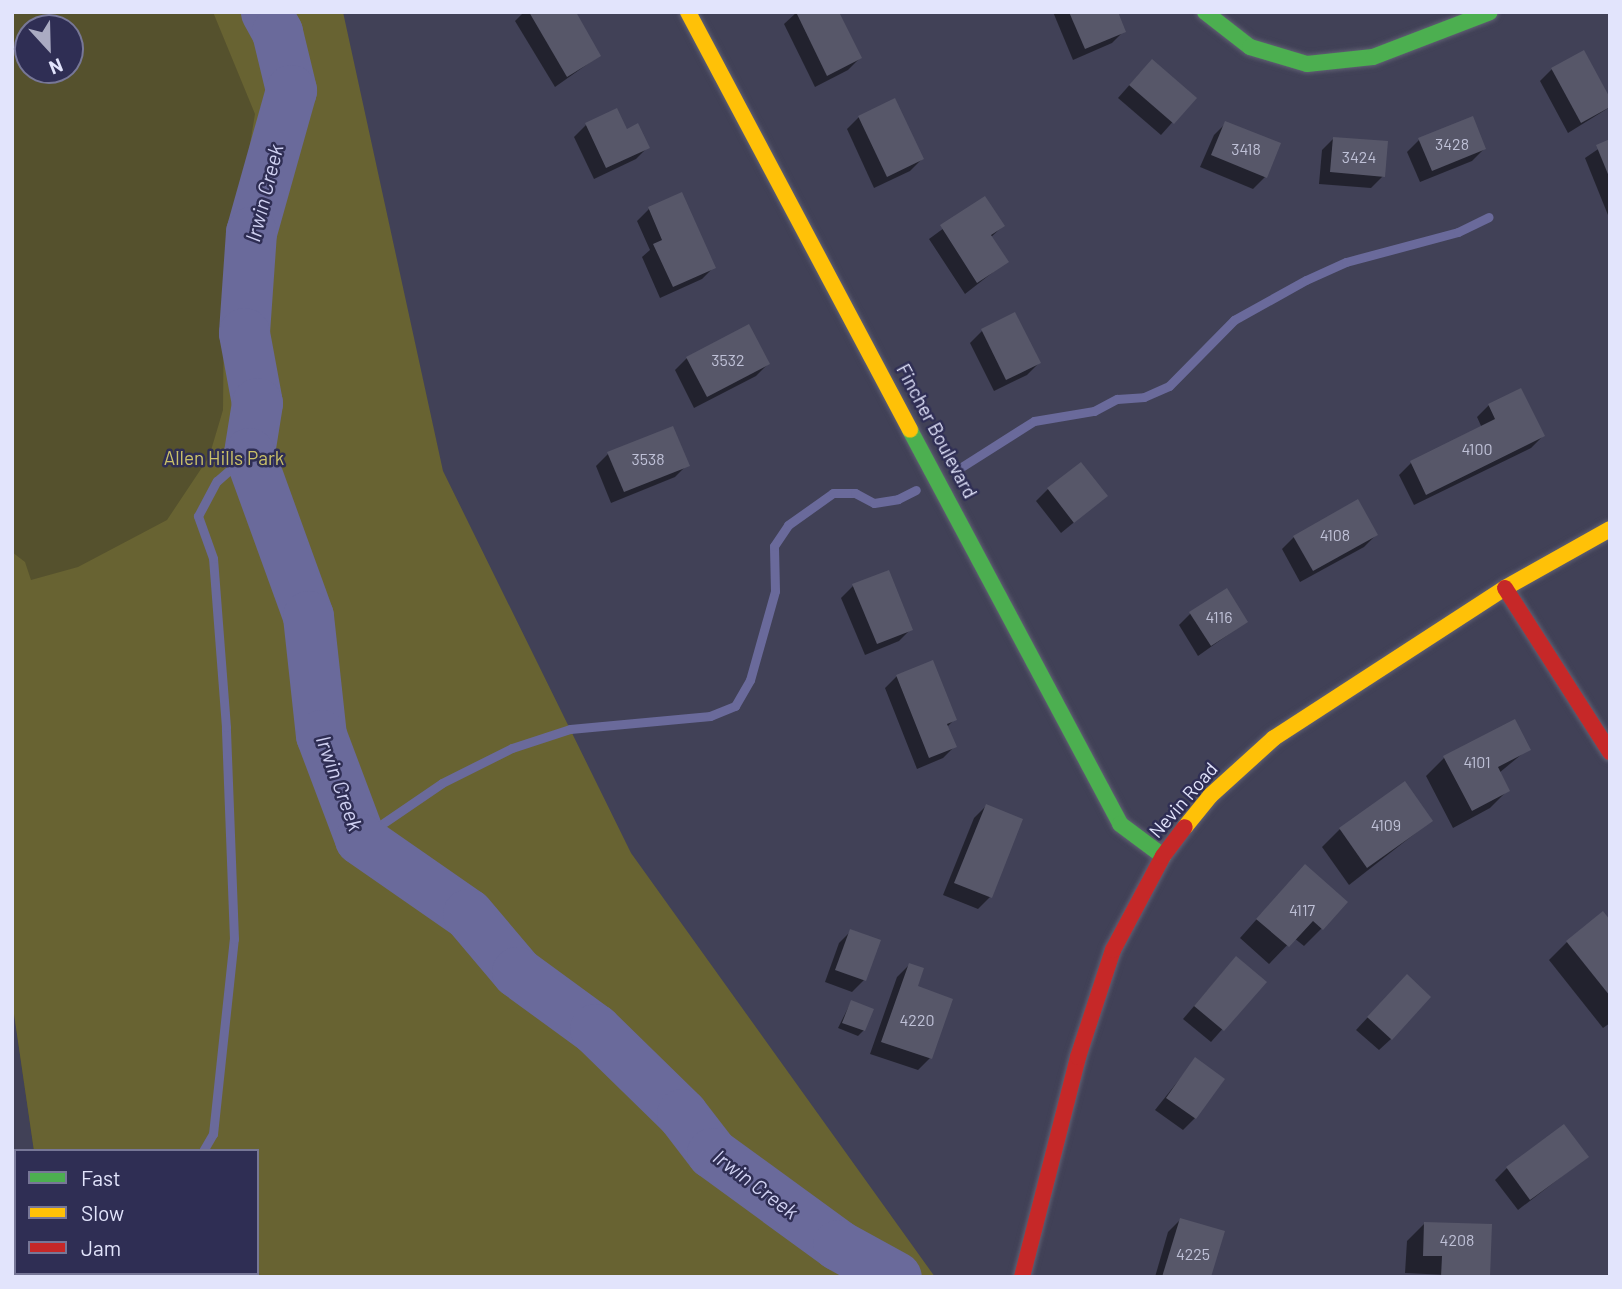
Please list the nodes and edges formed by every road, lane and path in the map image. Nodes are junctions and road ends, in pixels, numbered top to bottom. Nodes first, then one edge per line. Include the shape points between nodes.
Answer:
1 (688, 12) edge
2 (1205, 12) edge
3 (1490, 12) edge
4 (1610, 529) edge
5 (1505, 588) junction
6 (1610, 752) edge
7 (1163, 856) junction
8 (1022, 1277) edge

1 - 7 street, Fincher Boulevard via 1099,786 1121,824
2 - 3 street via 1250,47 1307,64 1373,57
4 - 5 street, Nevin Road
5 - 6 street
5 - 7 street, Nevin Road via 1273,738 1210,796
7 - 8 street, Nevin Road via 1113,950 1078,1057

